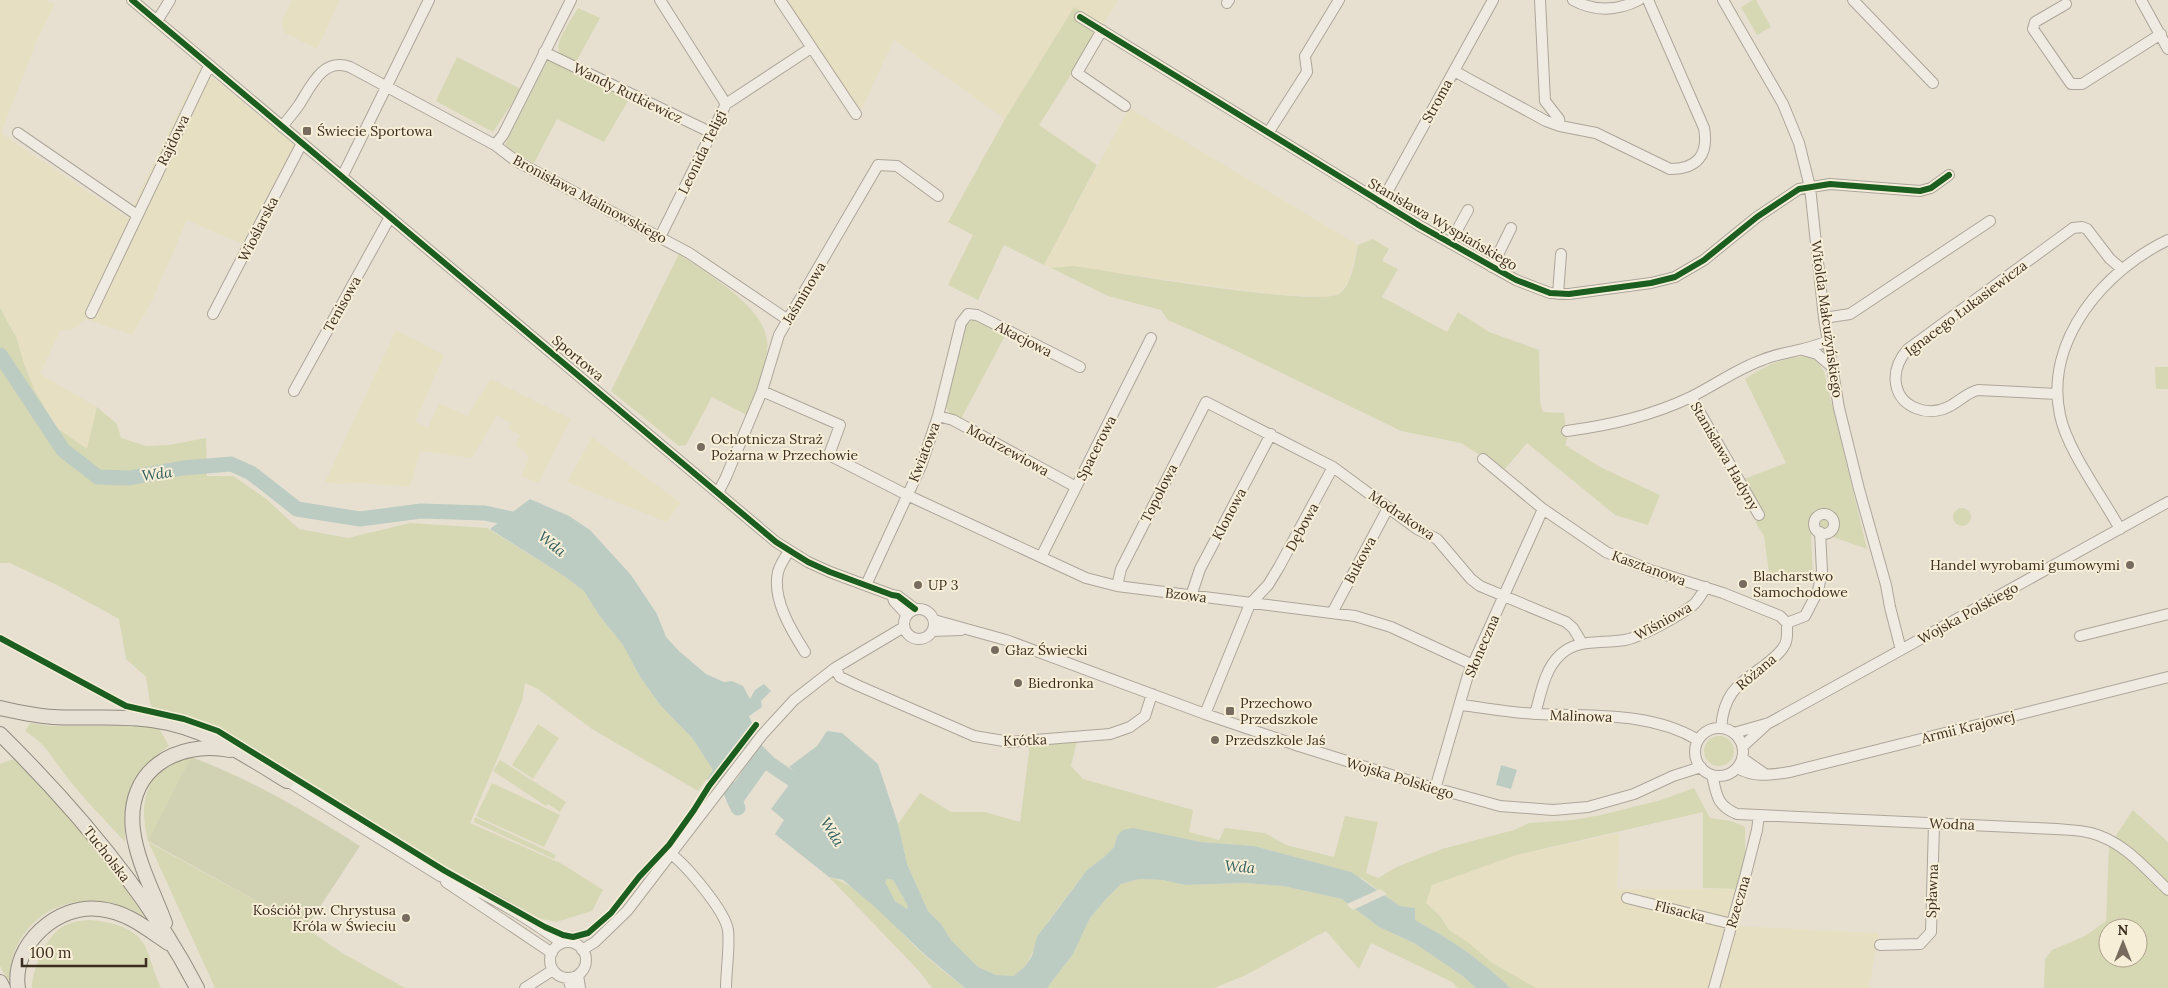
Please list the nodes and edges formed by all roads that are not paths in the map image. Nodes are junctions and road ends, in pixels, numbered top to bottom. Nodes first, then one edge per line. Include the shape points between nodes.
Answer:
1 (132, 0) edge
2 (170, 0) edge
3 (429, 0) edge
4 (571, 0) edge
5 (660, 0) edge
6 (780, 0) edge
7 (1339, 0) edge
8 (1493, 0) edge
9 (1540, 0) edge
10 (1573, 0) edge
11 (1639, 0) edge
12 (1648, 0) edge
13 (1723, 0) edge
14 (1853, 0) edge
15 (2141, 0) edge
16 (2066, 4) dead end
17 (1080, 17) dead end
18 (156, 20) junction
19 (1102, 30) junction
20 (2161, 34) junction
21 (811, 48) junction
22 (2168, 49) edge
23 (544, 52) junction
24 (209, 66) junction
25 (1454, 71) junction
26 (1934, 83) dead end
27 (388, 87) junction
28 (726, 104) junction
29 (1125, 106) dead end
30 (856, 114) dead end
31 (1560, 126) junction
32 (282, 127) junction
33 (712, 133) junction
34 (1268, 133) junction
35 (18, 134) dead end
36 (302, 143) junction
37 (495, 145) junction
38 (1949, 175) dead end
39 (342, 176) junction
40 (1810, 187) junction
41 (938, 196) dead end
42 (1381, 202) junction
43 (1468, 210) dead end
44 (137, 215) junction
45 (390, 217) junction
46 (1990, 221) dead end
47 (1511, 228) dead end
48 (660, 237) junction
49 (2168, 240) edge
50 (1450, 243) junction
51 (1561, 254) dead end
52 (1492, 267) junction
53 (2122, 269) junction
54 (1558, 294) junction
55 (91, 313) dead end
56 (213, 314) dead end
57 (968, 314) joint
58 (1824, 318) junction
59 (788, 320) junction
60 (1151, 338) dead end
61 (1827, 340) junction
62 (1799, 350) junction
63 (1080, 367) dead end
64 (1832, 367) junction
65 (294, 391) dead end
66 (762, 391) junction
67 (2057, 394) junction
68 (1691, 397) junction
69 (1206, 402) joint
70 (938, 416) junction
71 (1567, 432) dead end
72 (1271, 434) junction
73 (1482, 459) dead end
74 (1333, 467) junction
75 (1076, 487) junction
76 (718, 493) junction
77 (907, 495) junction
78 (2168, 502) edge
79 (1388, 508) junction
80 (1543, 509) junction
81 (1759, 515) dead end
82 (2120, 529) junction
83 (1820, 532) dead end
84 (789, 551) junction
85 (1041, 557) junction
86 (866, 584) junction
87 (1268, 585) junction
88 (1117, 586) junction
89 (1706, 587) junction
90 (1191, 596) junction
91 (1504, 596) junction
92 (1250, 604) junction
93 (1277, 607) junction
94 (911, 612) junction
95 (1332, 613) junction
96 (2168, 614) edge
97 (1788, 624) junction
98 (933, 626) junction
99 (907, 631) junction
100 (2080, 636) dead end
101 (1582, 643) junction
102 (1902, 650) junction
103 (805, 652) dead end
104 (1473, 665) junction
105 (835, 668) junction
106 (2168, 677) edge
107 (1152, 694) junction
108 (1461, 705) junction
109 (0, 708) edge
110 (1205, 714) junction
111 (1535, 714) junction
112 (1769, 723) junction
113 (1720, 728) junction
114 (1734, 733) junction
115 (0, 734) edge
116 (1698, 740) junction
117 (1742, 746) junction
118 (242, 753) junction
119 (1696, 756) junction
120 (1742, 758) junction
121 (1701, 767) junction
122 (1737, 768) junction
123 (1712, 775) junction
124 (1724, 775) junction
125 (1673, 776) junction
126 (1768, 776) junction
127 (287, 781) joint
128 (1435, 789) junction
129 (1719, 801) junction
130 (1759, 815) junction
131 (1934, 824) junction
132 (671, 854) junction
133 (440, 876) junction
134 (2168, 890) edge
135 (1627, 898) dead end
136 (1732, 924) junction
137 (562, 944) junction
138 (1880, 945) dead end
139 (174, 948) junction
140 (582, 950) junction
141 (552, 952) junction
142 (553, 970) junction
143 (572, 980) edge
144 (0, 982) edge
145 (3, 988) edge
146 (18, 988) edge
147 (197, 988) edge
148 (525, 988) edge
149 (580, 988) edge
150 (726, 988) edge
151 (1714, 988) edge

1 - 18 street, Sportowa
2 - 18 street
3 - 27 street
4 - 23 street
5 - 28 street
6 - 21 street
7 - 34 street via 1305,56 1307,72
8 - 25 street, Stroma
9 - 31 street via 1545,101 1559,119
10 - 11 street via 1601,9 1623,7
12 - 31 street via 1704,128 1705,148 1699,158 1686,168 1670,169 1596,133
13 - 40 street, Witolda Małcużyńskiego via 1790,119 1800,143
14 - 26 street
15 - 20 street
16 - 20 street via 2035,22 2033,29 2071,84 2082,84
17 - 19 street, Stanisława Wyspiańskiego
18 - 24 street, Sportowa
19 - 29 street via 1077,73
19 - 34 street, Stanisława Wyspiańskiego
20 - 22 street
21 - 28 street, Leonida Teligi
21 - 30 street
23 - 33 street, Wandy Rutkiewicz
23 - 37 street
24 - 32 street, Sportowa
24 - 44 street, Rajdowa
25 - 31 street
25 - 42 street, Stroma
27 - 32 street, Bronisława Malinowskiego via 343,65 328,67
27 - 37 street, Bronisława Malinowskiego
27 - 39 street
28 - 33 street, Leonida Teligi
32 - 36 street, Sportowa
33 - 48 street, Leonida Teligi
34 - 42 street, Stanisława Wyspiańskiego
35 - 44 street
36 - 39 street, Sportowa
36 - 56 street, Wioślarska
37 - 48 street, Bronisława Malinowskiego via 516,161
38 - 40 street, Stanisława Wyspiańskiego via 1931,188 1920,191 1830,184
39 - 45 street, Sportowa
40 - 54 street, Stanisława Wyspiańskiego via 1799,189 1776,203 1704,260 1675,277
40 - 58 street, Witolda Małcużyńskiego
41 - 59 street, Jaśminowa via 897,166 878,165
42 - 50 street, Stanisława Wyspiańskiego
43 - 50 street
44 - 55 street, Rajdowa
45 - 65 street, Tenisowa
45 - 76 street, Sportowa
46 - 58 street via 1850,314
47 - 52 street
48 - 59 street, Bronisława Malinowskiego
49 - 53 street
50 - 52 street, Stanisława Wyspiańskiego
51 - 54 street
52 - 54 street, Stanisława Wyspiańskiego via 1528,286
53 - 67 street via 2084,311 2072,330 2061,361
53 - 67 street, Ignacego Łukasiewicza via 2087,229 2073,228 1908,349 1896,370 1897,390 1903,401 1928,411 1948,408 1978,390
57 - 63 street, Akacjowa via 978,315
57 - 70 street, Kwiatowa via 961,323
58 - 61 street, Witolda Małcużyńskiego
59 - 66 street, Jaśminowa
60 - 75 street, Spacerowa
61 - 62 street
61 - 64 street, Witolda Małcużyńskiego
62 - 64 street via 1817,354
62 - 68 street via 1763,359
64 - 102 street, Witolda Małcużyńskiego via 1848,449
66 - 76 street, Jaśminowa
66 - 77 street, Bzowa via 840,425 829,454
67 - 82 street via 2066,434
68 - 71 street via 1653,414
68 - 81 street, Stanisława Hadyny
69 - 72 street, Modrakowa
69 - 88 street, Topolowa via 1121,569
70 - 75 street, Modrzewiowa via 954,420
70 - 77 street, Kwiatowa
72 - 74 street, Modrakowa
72 - 90 street, Klonowa via 1200,569
73 - 80 street, Kasztanowa
74 - 79 street, Modrakowa
74 - 87 street, Dębowa
75 - 85 street, Spacerowa
76 - 84 street, Sportowa
77 - 85 street, Bzowa
77 - 86 street, Kwiatowa
78 - 82 street, Wojska Polskiego
79 - 91 street, Modrakowa via 1437,539 1480,586
79 - 95 street, Bukowa
80 - 89 street, Kasztanowa via 1606,552
80 - 91 street, Słoneczna
82 - 102 street, Wojska Polskiego
83 - 97 street via 1822,571 1818,591 1805,616
84 - 86 street, Sportowa via 830,572
84 - 103 street via 779,570 776,587 786,618
85 - 88 street, Bzowa via 1086,578
86 - 94 street, Sportowa via 892,595 894,601
87 - 92 street, Dębowa
87 - 93 street
88 - 90 street, Bzowa
89 - 97 street, Kasztanowa via 1780,616
89 - 101 street, Wiśniowa via 1694,605 1639,636 1614,642
90 - 92 street, Bzowa
91 - 101 street, Modrakowa via 1566,622
91 - 104 street, Słoneczna
92 - 93 street, Bzowa
92 - 110 street
93 - 95 street, Bzowa
94 - 98 street via 927,610
94 - 99 street
95 - 104 street, Bzowa via 1391,626
96 - 100 street
97 - 113 street, Różana via 1785,645 1776,656 1730,694
98 - 99 street, Wojska Polskiego via 922,638
98 - 107 street, Wojska Polskiego via 1006,640
99 - 105 street
101 - 111 street, Wiśniowa via 1558,656 1547,672
102 - 112 street, Wojska Polskiego
104 - 108 street, Słoneczna
105 - 107 street, Krótka via 840,677 859,686 974,736 996,741 1116,733 1145,716
105 - 132 street via 794,700 773,722
106 - 126 street, Armii Krajowej
107 - 110 street, Wojska Polskiego
108 - 111 street, Malinowa
108 - 128 street, Słoneczna
109 - 118 main road via 53,718 129,718 166,722 199,731
110 - 128 street, Wojska Polskiego
111 - 116 street, Malinowa via 1634,718 1675,728
112 - 114 street, Wojska Polskiego
112 - 117 street, Wojska Polskiego
113 - 114 street
113 - 116 street via 1704,733
114 - 117 street
115 - 139 main road, Tucholska via 104,847
116 - 119 street
117 - 120 street
118 - 127 main road
118 - 139 main road via 204,747 174,754 152,769 135,800 132,825 136,846
119 - 121 street
119 - 125 street, Wojska Polskiego
120 - 122 street
120 - 126 street
121 - 123 street
121 - 125 street, Wojska Polskiego
122 - 124 street
122 - 126 street, Armii Krajowej via 1750,775
123 - 124 street
123 - 129 street
124 - 129 street
125 - 128 street, Wojska Polskiego via 1634,794 1566,810 1500,806
127 - 133 street
129 - 130 street, Wodna via 1737,814
130 - 131 street, Wodna
130 - 136 street, Rzeczna via 1758,830
131 - 134 street, Wodna via 2090,832 2127,850
131 - 138 street, Spławna via 1931,932 1920,944
132 - 140 street via 627,911
132 - 150 street via 715,904 728,929
133 - 137 street via 508,908
133 - 141 street
135 - 136 street, Flisacka
136 - 151 street, Rzeczna
137 - 140 street via 573,943
137 - 141 street
139 - 146 main road via 141,923 115,912 92,908 76,910 45,926 26,947 19,966
139 - 147 main road, Tucholska
140 - 143 street via 585,966
141 - 142 street
142 - 143 street
142 - 148 street
143 - 149 street
144 - 145 main road

